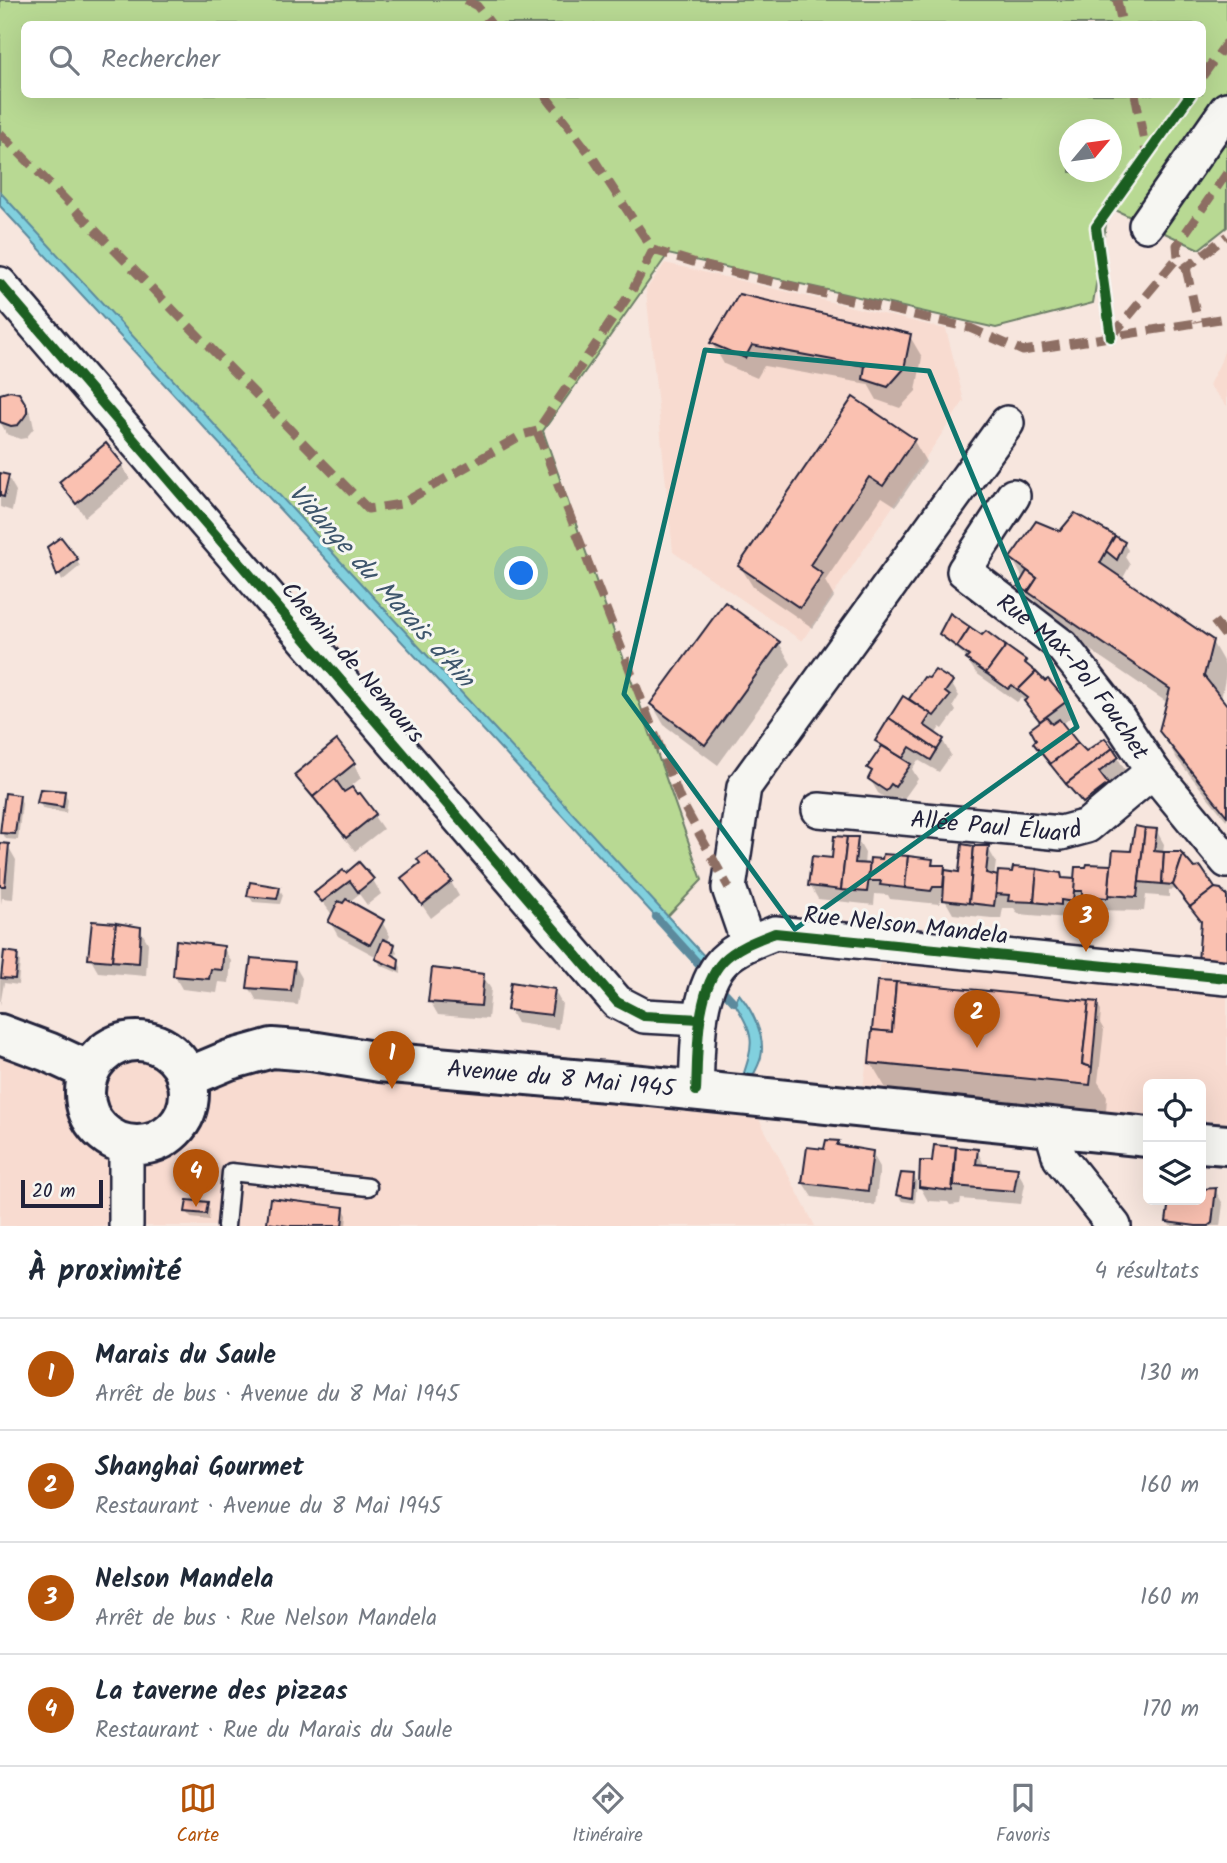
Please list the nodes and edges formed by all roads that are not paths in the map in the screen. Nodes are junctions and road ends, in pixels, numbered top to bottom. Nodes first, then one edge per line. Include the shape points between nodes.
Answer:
1 (1227, 109) edge
2 (1146, 225) dead end
3 (0, 284) edge
4 (1007, 423) dead end
5 (1013, 496) dead end
6 (1153, 771) junction
7 (819, 810) dead end
8 (1227, 861) edge
9 (748, 943) junction
10 (1227, 978) edge
11 (700, 1019) junction
12 (0, 1034) edge
13 (89, 1072) junction
14 (186, 1078) junction
15 (696, 1091) junction
16 (1051, 1128) junction
17 (1143, 1137) edge
18 (1206, 1143) edge
19 (126, 1144) junction
20 (1227, 1145) edge
21 (368, 1187) dead end
22 (126, 1226) edge
23 (226, 1226) edge
24 (1114, 1226) edge

1 - 2 street
3 - 11 street, Chemin de Nemours via 617,1002 644,1016
4 - 9 street via 744,786 729,888
5 - 6 street, Rue Max-Pol Fouchet via 964,571 1062,646
6 - 7 street, Allée Paul Éluard via 1087,826 1061,833
6 - 8 street, Rue Max-Pol Fouchet
9 - 10 street, Rue Nelson Mandela via 775,933
9 - 11 street, Rue Nelson Mandela via 724,959 710,977
11 - 15 street, Rue Nelson Mandela
12 - 13 main road
13 - 14 main road via 110,1048 140,1041 169,1052
13 - 19 main road via 85,1102 90,1116 105,1134
14 - 15 main road, Avenue du 8 Mai 1945 via 272,1048
14 - 19 main road via 187,1108 180,1122 156,1142
15 - 16 main road, Avenue du 8 Mai 1945
16 - 17 main road, Avenue du 8 Mai 1945
16 - 24 street via 1060,1158
18 - 20 main road
19 - 22 street
21 - 23 lane via 231,1172

